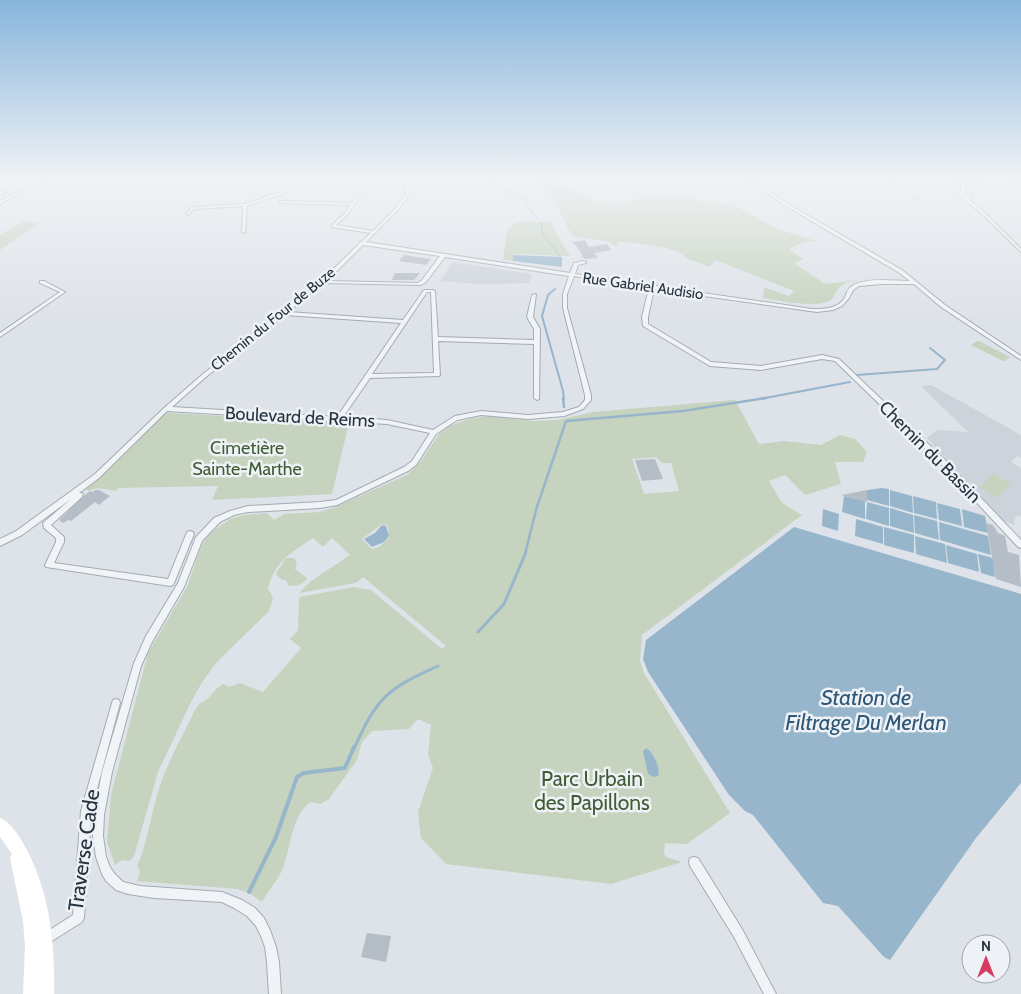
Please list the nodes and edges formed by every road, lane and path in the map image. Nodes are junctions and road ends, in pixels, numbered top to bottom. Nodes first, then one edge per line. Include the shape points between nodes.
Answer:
1 (244, 225) edge
2 (333, 225) edge
3 (381, 225) edge
4 (821, 225) edge
5 (994, 225) edge
6 (244, 232) dead end
7 (374, 232) junction
8 (361, 243) junction
9 (1021, 251) edge
10 (442, 256) junction
11 (452, 257) junction
12 (483, 258) dead end
13 (584, 262) dead end
14 (572, 275) junction
15 (42, 282) dead end
16 (322, 282) junction
17 (914, 283) junction
18 (652, 287) junction
19 (534, 295) dead end
20 (284, 313) junction
21 (405, 322) junction
22 (0, 335) edge
23 (436, 339) junction
24 (538, 342) junction
25 (1020, 356) edge
26 (369, 376) junction
27 (537, 398) dead end
28 (166, 409) junction
29 (339, 420) junction
30 (434, 432) junction
31 (79, 490) junction
32 (190, 534) dead end
33 (0, 543) edge
34 (1021, 545) edge
35 (116, 703) dead end
36 (0, 825) edge
37 (694, 862) dead end
38 (39, 942) junction
39 (40, 992) edge
40 (275, 994) edge
41 (770, 994) edge

1 - 6 street
2 - 7 street
3 - 7 street, Chemin du Four de Buze
4 - 17 street
5 - 9 street
7 - 8 street, Chemin du Four de Buze
8 - 10 street, Rue Gabriel Audisio
8 - 16 street, Chemin du Four de Buze
10 - 11 street, Rue Gabriel Audisio
10 - 16 street via 424,281 416,284
11 - 12 street via 455,254
11 - 14 street, Rue Gabriel Audisio
13 - 14 street via 576,264
14 - 18 street, Rue Gabriel Audisio
14 - 30 street via 565,294 565,308 588,395 585,404 574,411 549,416 487,413 464,416 447,422
15 - 22 street via 62,292
16 - 20 street, Chemin du Four de Buze
17 - 18 street, Rue Gabriel Audisio via 856,286 840,305 819,311
17 - 25 street
18 - 34 street, Chemin du Bassin via 645,325 710,364 762,368 822,357 837,360 941,460
19 - 24 street via 530,317 537,330
20 - 21 street
20 - 28 street, Chemin du Four de Buze
21 - 23 street via 426,291 431,290 434,292
21 - 26 street
23 - 24 street
23 - 26 street via 437,375
24 - 27 street
26 - 29 street
28 - 29 street, Boulevard de Reims
28 - 31 street, Chemin du Four de Buze
29 - 30 street, Boulevard de Reims via 387,422
30 - 40 street via 414,463 337,502 248,509 218,520 199,539 181,585 137,666 100,813 98,837 102,862 112,880 126,889 222,897 248,910 258,921 272,950
31 - 32 street via 82,493 47,522 47,526 60,536 49,565 170,583
31 - 33 street
35 - 38 street, Traverse Cade via 86,810 78,918
36 - 38 main road via 16,848
37 - 41 street via 738,933
38 - 39 main road

